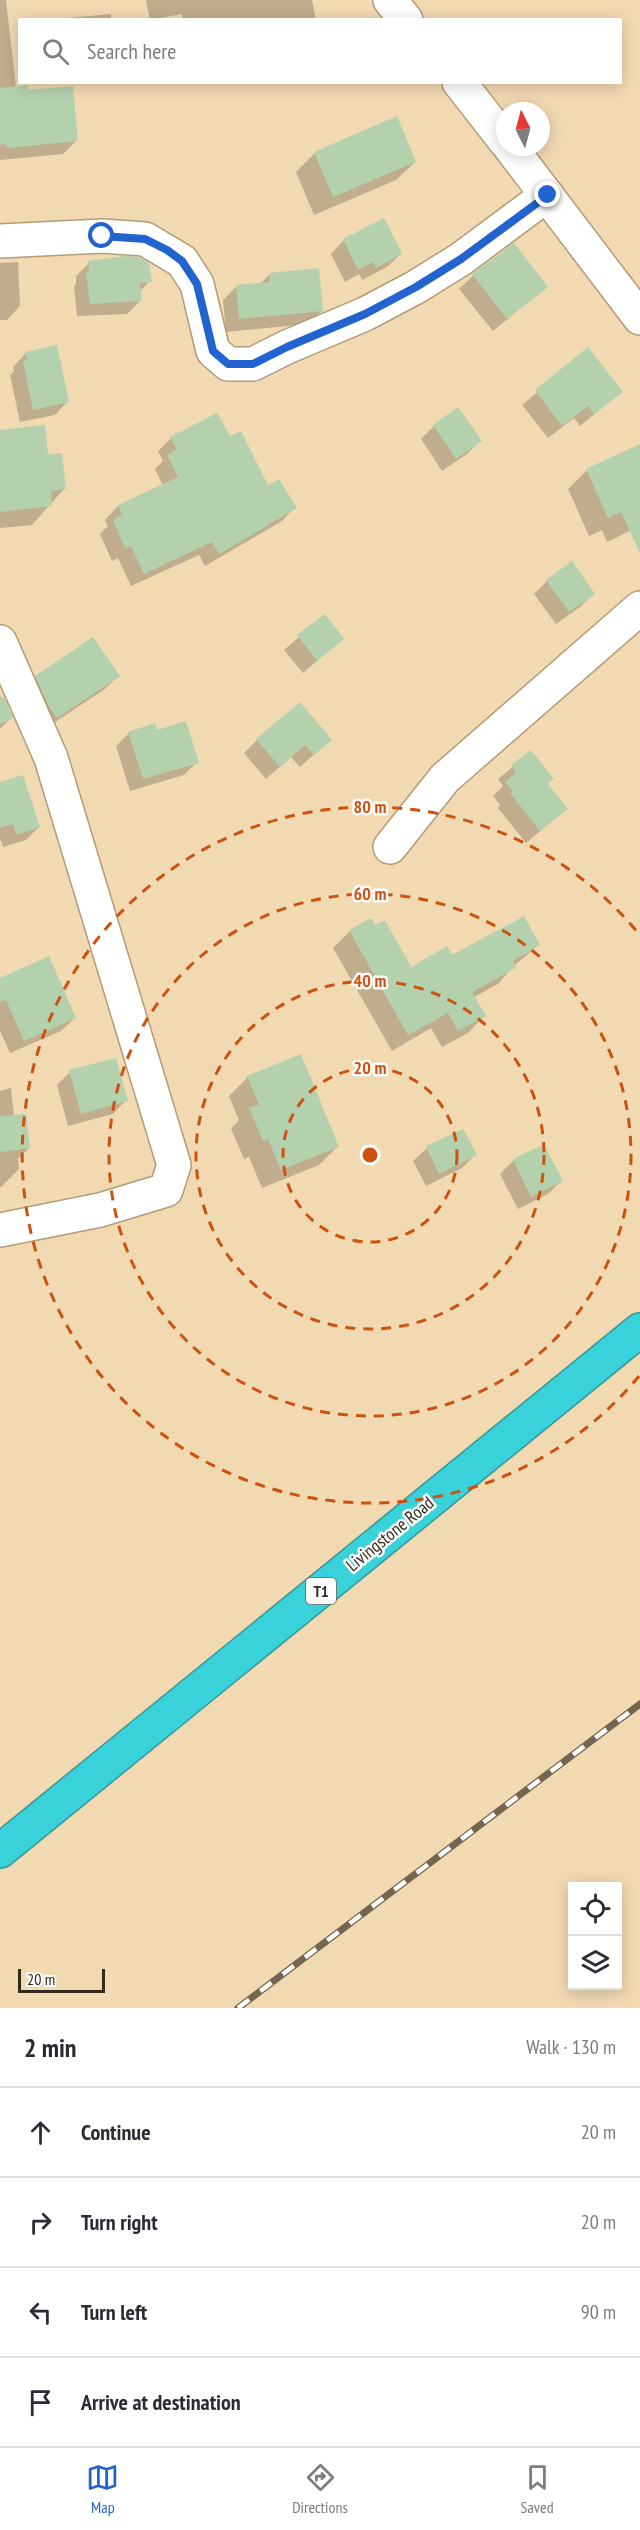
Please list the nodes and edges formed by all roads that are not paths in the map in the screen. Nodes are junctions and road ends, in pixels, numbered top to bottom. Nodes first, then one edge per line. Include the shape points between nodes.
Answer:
1 (390, 0) edge
2 (404, 18) edge
3 (461, 84) edge
4 (496, 129) edge
5 (517, 156) edge
6 (548, 195) junction
7 (0, 241) edge
8 (640, 318) edge
9 (640, 608) edge
10 (0, 642) edge
11 (390, 847) dead end
12 (0, 1230) edge
13 (640, 1330) edge
14 (0, 1851) edge

1 - 2 street
3 - 4 street
5 - 6 street
6 - 7 street via 416,287 253,364 228,364 213,351 197,284 182,261 145,239 102,236
6 - 8 street
9 - 11 street via 445,778
10 - 12 street via 51,758 174,1165 166,1190 100,1210
13 - 14 highway, Livingstone Road / T1

